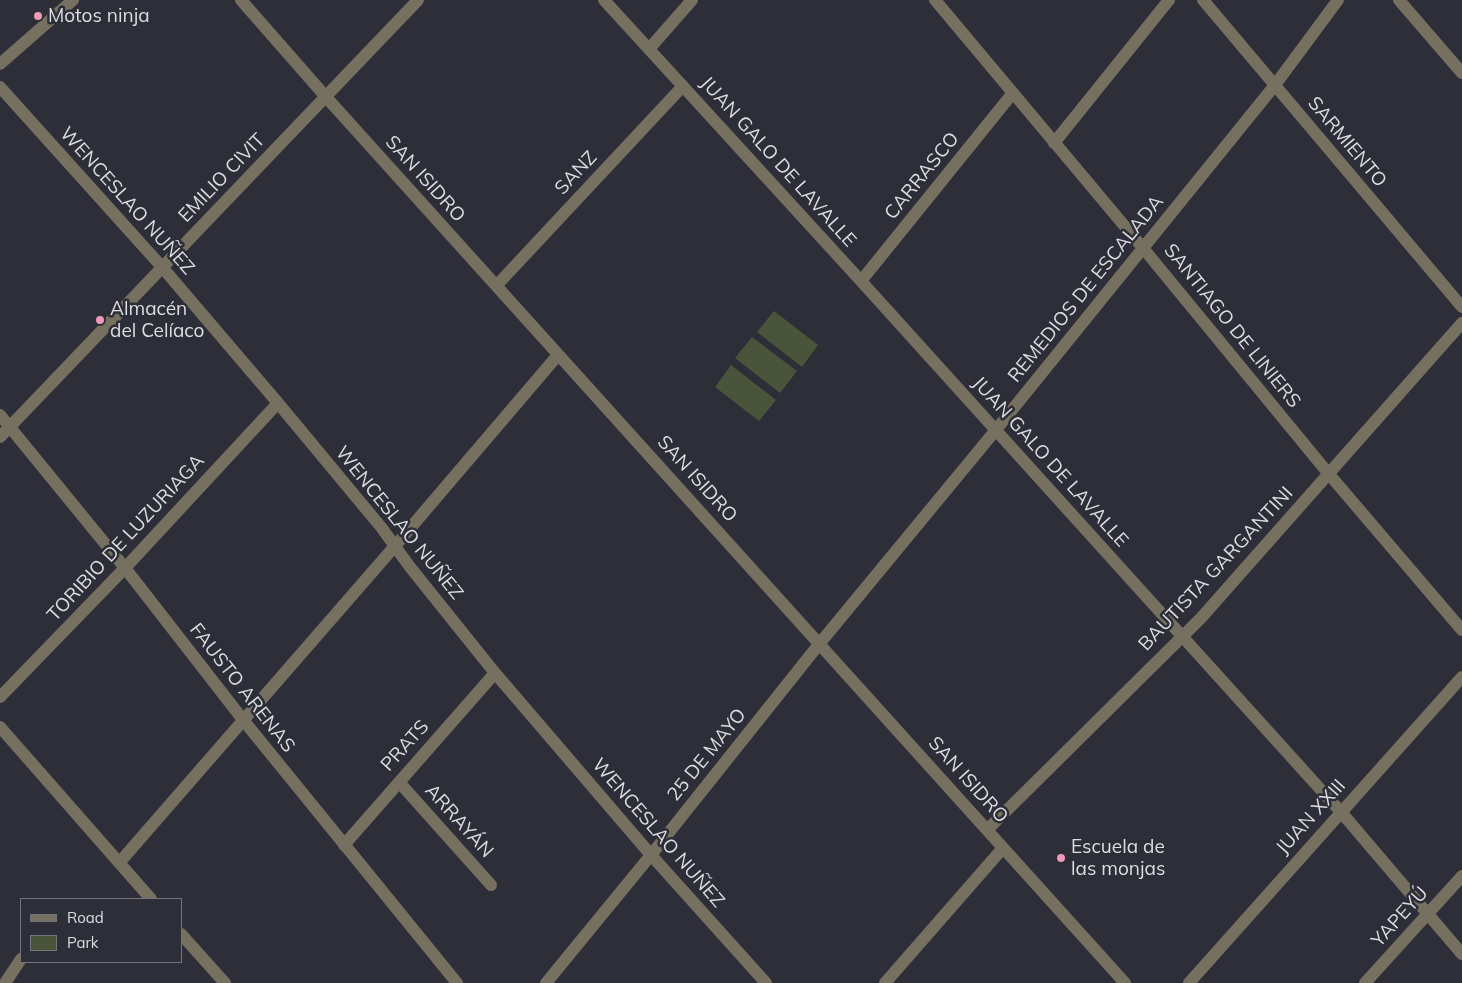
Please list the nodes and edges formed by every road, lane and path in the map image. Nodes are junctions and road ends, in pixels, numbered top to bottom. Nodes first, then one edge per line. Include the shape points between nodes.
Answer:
1 (73, 0) edge
2 (241, 0) edge
3 (418, 0) edge
4 (604, 0) edge
5 (692, 0) edge
6 (935, 0) edge
7 (1169, 0) edge
8 (1202, 0) edge
9 (1338, 0) edge
10 (1399, 0) edge
11 (649, 49) junction
12 (0, 64) edge
13 (1462, 73) edge
14 (1275, 85) junction
15 (683, 86) junction
16 (0, 87) edge
17 (1012, 94) junction
18 (326, 97) junction
19 (1054, 143) junction
20 (1143, 248) junction
21 (162, 267) junction
22 (861, 281) junction
23 (497, 285) junction
24 (1462, 308) edge
25 (1462, 323) edge
26 (558, 355) junction
27 (278, 403) junction
28 (0, 414) edge
29 (10, 426) junction
30 (996, 431) junction
31 (0, 437) edge
32 (1328, 473) junction
33 (395, 546) junction
34 (125, 568) junction
35 (1462, 630) edge
36 (1183, 636) junction
37 (820, 643) junction
38 (495, 673) junction
39 (1462, 677) edge
40 (0, 696) edge
41 (244, 721) junction
42 (0, 727) edge
43 (399, 782) junction
44 (1341, 812) junction
45 (987, 830) junction
46 (344, 845) junction
47 (1003, 848) junction
48 (651, 855) junction
49 (119, 863) junction
50 (1462, 876) edge
51 (491, 885) dead end
52 (150, 898) edge
53 (1428, 914) junction
54 (182, 935) edge
55 (1462, 954) edge
56 (20, 960) edge
57 (5, 983) edge
58 (225, 983) edge
59 (457, 983) edge
60 (546, 983) edge
61 (766, 983) edge
62 (885, 983) edge
63 (1125, 983) edge
64 (1189, 983) edge
65 (1365, 983) edge

1 - 12 street
2 - 18 street, SAN ISIDRO
3 - 18 street, EMILIO CIVIT
4 - 11 street, JUAN GALO DE LAVALLE
5 - 11 street
6 - 17 street, SANTIAGO DE LINIERS
7 - 19 street
8 - 14 street, SARMIENTO
9 - 14 street, REMEDIOS DE ESCALADA
10 - 13 street
11 - 15 street, JUAN GALO DE LAVALLE
14 - 20 street, REMEDIOS DE ESCALADA
14 - 24 street, SARMIENTO
15 - 22 street, JUAN GALO DE LAVALLE
15 - 23 street, SANZ
16 - 21 street, WENCESLAO NUÑEZ
17 - 19 street, SANTIAGO DE LINIERS
17 - 22 street, CARRASCO
18 - 21 street, EMILIO CIVIT
18 - 23 street, SAN ISIDRO
19 - 20 street, SANTIAGO DE LINIERS
20 - 30 street, REMEDIOS DE ESCALADA
20 - 32 street, SANTIAGO DE LINIERS
21 - 27 street, WENCESLAO NUÑEZ
21 - 29 street, EMILIO CIVIT
22 - 30 street, JUAN GALO DE LAVALLE
23 - 26 street, SAN ISIDRO
25 - 32 street, BAUTISTA GARGANTINI
26 - 33 street
26 - 37 street, SAN ISIDRO
27 - 33 street, WENCESLAO NUÑEZ
27 - 34 street, TORIBIO DE LUZURIAGA
28 - 29 street, FAUSTO ARENAS
29 - 31 street, EMILIO CIVIT
29 - 34 street, FAUSTO ARENAS
30 - 36 street, JUAN GALO DE LAVALLE
30 - 37 street, REMEDIOS DE ESCALADA
32 - 35 street, SANTIAGO DE LINIERS
32 - 36 street, BAUTISTA GARGANTINI
33 - 38 street, WENCESLAO NUÑEZ
33 - 41 street
34 - 40 street, TORIBIO DE LUZURIAGA
34 - 41 street, FAUSTO ARENAS
36 - 44 street, JUAN GALO DE LAVALLE
36 - 45 street, BAUTISTA GARGANTINI
37 - 45 street, SAN ISIDRO
37 - 48 street, 25 DE MAYO
38 - 43 street, PRATS
38 - 48 street, WENCESLAO NUÑEZ
39 - 44 street, JUAN XXIII
41 - 46 street, FAUSTO ARENAS
41 - 49 street
42 - 49 street
43 - 46 street, PRATS
43 - 51 street, ARRAYÁN
44 - 53 street, JUAN GALO DE LAVALLE
44 - 64 street, JUAN XXIII
45 - 47 street, SAN ISIDRO
46 - 59 street, FAUSTO ARENAS
47 - 62 street
47 - 63 street, SAN ISIDRO
48 - 60 street, 25 DE MAYO
48 - 61 street, WENCESLAO NUÑEZ
49 - 52 street
50 - 53 street, YAPEYÚ
53 - 55 street, JUAN GALO DE LAVALLE
53 - 65 street, YAPEYÚ
54 - 58 street
56 - 57 street

